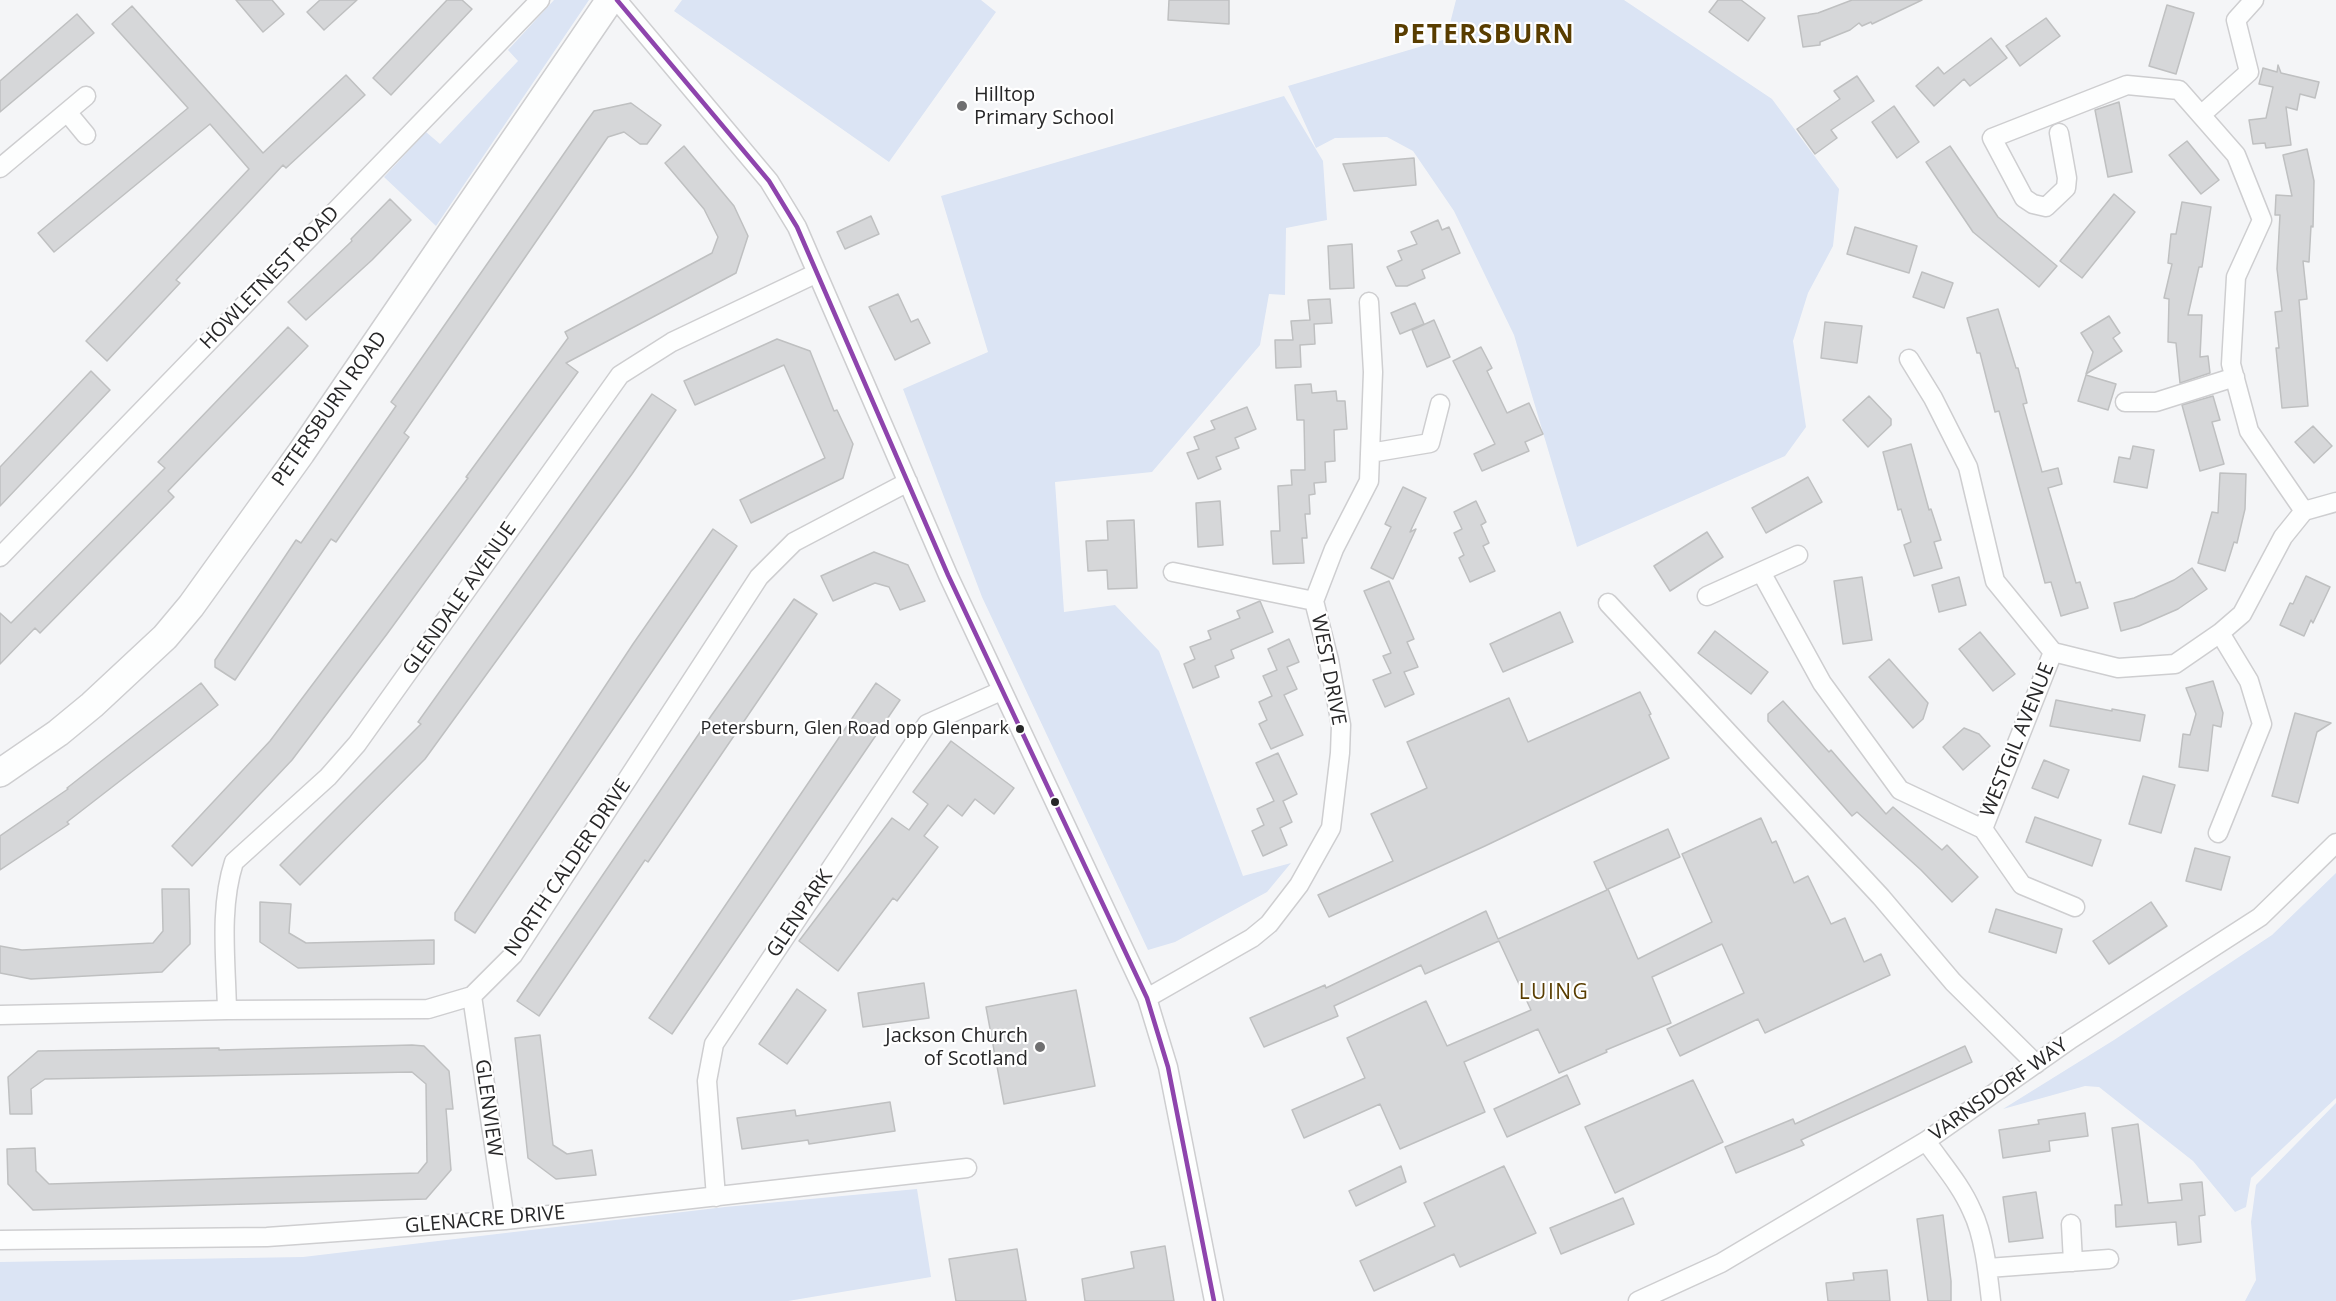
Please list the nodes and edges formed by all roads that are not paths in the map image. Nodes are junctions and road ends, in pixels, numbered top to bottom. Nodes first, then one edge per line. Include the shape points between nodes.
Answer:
1 (540, 0) edge
2 (610, 0) edge
3 (617, 0) edge
4 (2254, 0) edge
5 (86, 96) dead end
6 (67, 112) junction
7 (2201, 115) junction
8 (2059, 133) dead end
9 (86, 135) dead end
10 (0, 168) edge
11 (817, 273) junction
12 (1369, 302) dead end
13 (1909, 359) dead end
14 (2235, 377) junction
15 (2125, 402) dead end
16 (1440, 404) dead end
17 (1370, 453) junction
18 (908, 482) junction
19 (2336, 502) edge
20 (2304, 511) junction
21 (1798, 555) dead end
22 (0, 557) edge
23 (1173, 572) dead end
24 (1761, 572) junction
25 (1707, 596) dead end
26 (1314, 601) junction
27 (1608, 603) dead end
28 (2220, 633) junction
29 (2053, 652) junction
30 (1001, 691) junction
31 (0, 773) edge
32 (1983, 829) junction
33 (2218, 833) dead end
34 (2336, 843) edge
35 (2075, 907) dead end
36 (472, 996) junction
37 (1147, 998) junction
38 (226, 1010) junction
39 (0, 1015) edge
40 (2036, 1064) junction
41 (1926, 1141) junction
42 (967, 1168) dead end
43 (716, 1197) junction
44 (504, 1220) junction
45 (2071, 1224) dead end
46 (0, 1240) edge
47 (2109, 1259) dead end
48 (2073, 1262) junction
49 (1988, 1269) junction
50 (1214, 1301) edge
51 (1638, 1301) edge
52 (1991, 1301) edge

1 - 22 street, HOWLETNEST ROAD
2 - 31 main road, PETERSBURN ROAD via 301,453 191,606 165,637 92,705
3 - 11 street via 769,182 797,227
4 - 7 street via 2236,20 2249,72
5 - 6 street
6 - 9 street
6 - 10 street
7 - 8 street via 2179,90 2127,85 1992,138 2024,198 2033,204 2046,207 2066,188
7 - 14 street via 2236,155 2262,220 2236,277 2231,364
11 - 18 street
11 - 38 street, GLENDALE AVENUE via 672,342 620,375 357,744 328,777 234,862 226,901
12 - 17 street, WEST DRIVE via 1373,372
13 - 29 street via 1968,467 1995,581
14 - 15 street via 2156,402
14 - 20 street via 2249,430
16 - 17 street via 1430,443
17 - 26 street, WEST DRIVE via 1369,481 1334,549
18 - 30 street
18 - 36 street, NORTH CALDER DRIVE via 794,542 759,577 513,955
19 - 20 street
20 - 28 street via 2283,537 2241,614
21 - 24 street
23 - 26 street
24 - 25 street
24 - 32 street via 1822,683 1900,790
26 - 37 street, WEST DRIVE via 1341,725 1331,828 1299,885 1269,924 1252,938
27 - 40 street via 1881,897 1953,982
28 - 29 street via 2175,664 2118,668
28 - 33 street via 2249,681 2262,724
29 - 32 street, WESTGIL AVENUE
30 - 37 street
30 - 43 street, GLENPARK via 927,724 714,1044 707,1081
32 - 35 street via 2022,885
34 - 40 street, VARNSDORF WAY via 2260,917
36 - 38 street, NORTH CALDER DRIVE via 428,1009
36 - 44 street, GLENVIEW
37 - 50 street via 1168,1067
38 - 39 street, NORTH CALDER DRIVE
40 - 41 street, VARNSDORF WAY
41 - 49 street via 1974,1213
41 - 51 street, VARNSDORF WAY via 1721,1263
42 - 43 street, GLENACRE DRIVE
43 - 44 street, GLENACRE DRIVE
44 - 46 street, GLENACRE DRIVE via 267,1238
45 - 48 street
47 - 48 street
48 - 49 street
49 - 52 street

